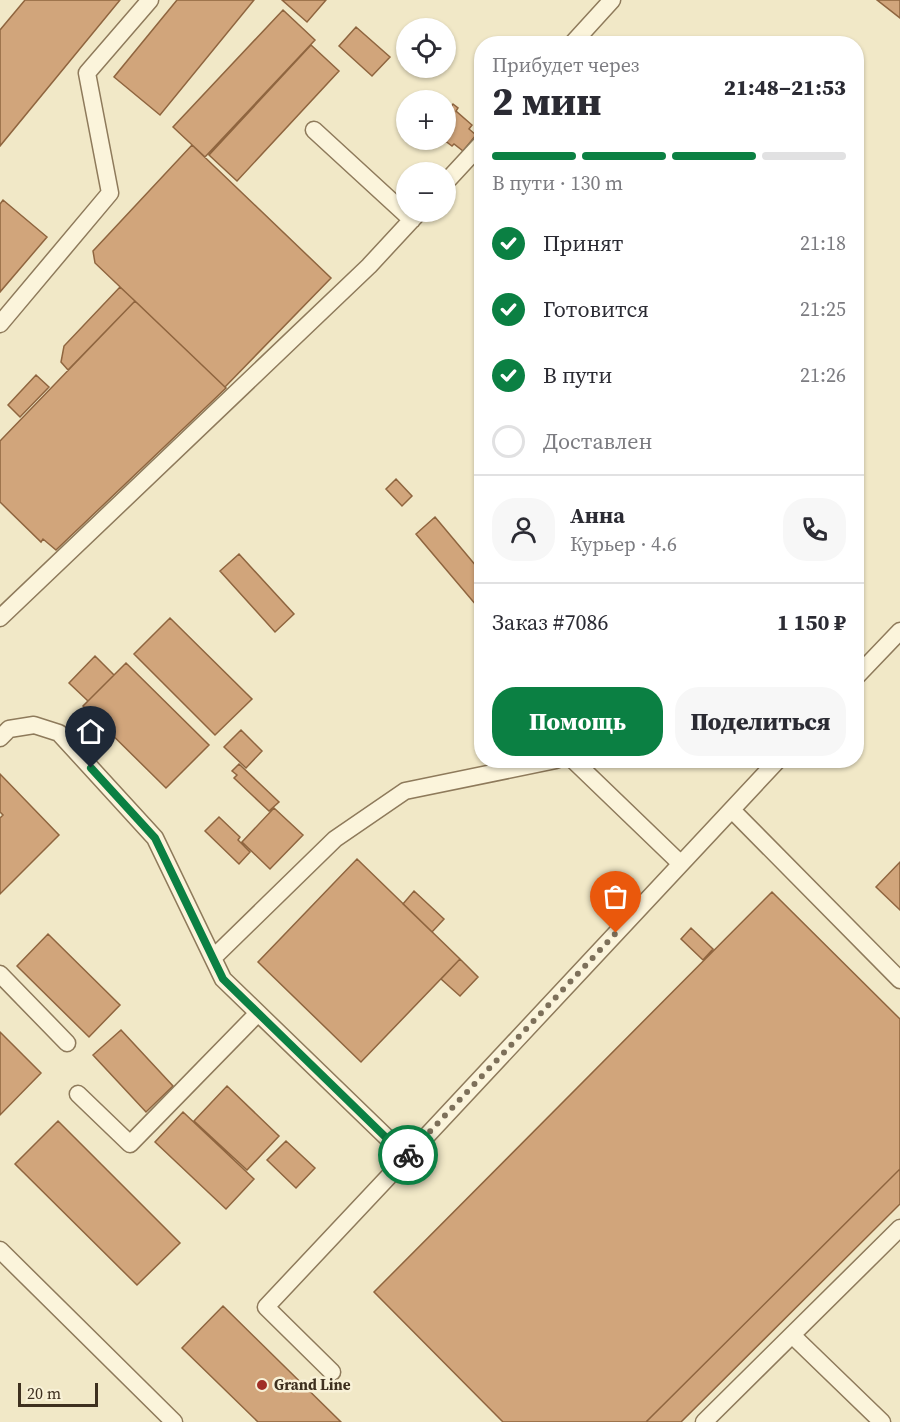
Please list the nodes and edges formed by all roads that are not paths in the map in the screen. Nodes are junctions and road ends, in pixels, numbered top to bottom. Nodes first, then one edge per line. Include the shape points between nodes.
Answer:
1 (150, 0) edge
2 (612, 0) edge
3 (579, 36) edge
4 (314, 130) dead end
5 (474, 152) edge
6 (456, 171) edge
7 (396, 199) edge
8 (409, 222) edge
9 (0, 324) edge
10 (0, 618) edge
11 (900, 631) edge
12 (864, 669) edge
13 (0, 738) edge
14 (517, 768) edge
15 (581, 768) edge
16 (771, 768) edge
17 (732, 810) junction
18 (681, 864) junction
19 (213, 958) junction
20 (0, 974) edge
21 (900, 980) edge
22 (258, 1013) junction
23 (67, 1043) dead end
24 (78, 1094) dead end
25 (406, 1157) junction
26 (900, 1228) edge
27 (0, 1250) edge
28 (792, 1335) junction
29 (332, 1372) dead end
30 (174, 1422) edge
31 (704, 1422) edge
32 (882, 1422) edge

1 - 9 lane via 87,73 110,193
2 - 3 lane
4 - 7 lane
5 - 6 lane
8 - 10 lane via 369,266
11 - 12 lane
13 - 19 lane via 9,729 34,725 59,733 155,838
14 - 19 lane via 405,791 335,839
15 - 18 lane
16 - 17 lane
17 - 18 lane
17 - 21 lane
18 - 25 lane
19 - 22 lane via 223,979
20 - 23 lane
22 - 24 lane via 130,1144
22 - 25 lane
25 - 29 lane via 266,1307
26 - 28 lane
27 - 30 lane
28 - 31 lane
28 - 32 lane

